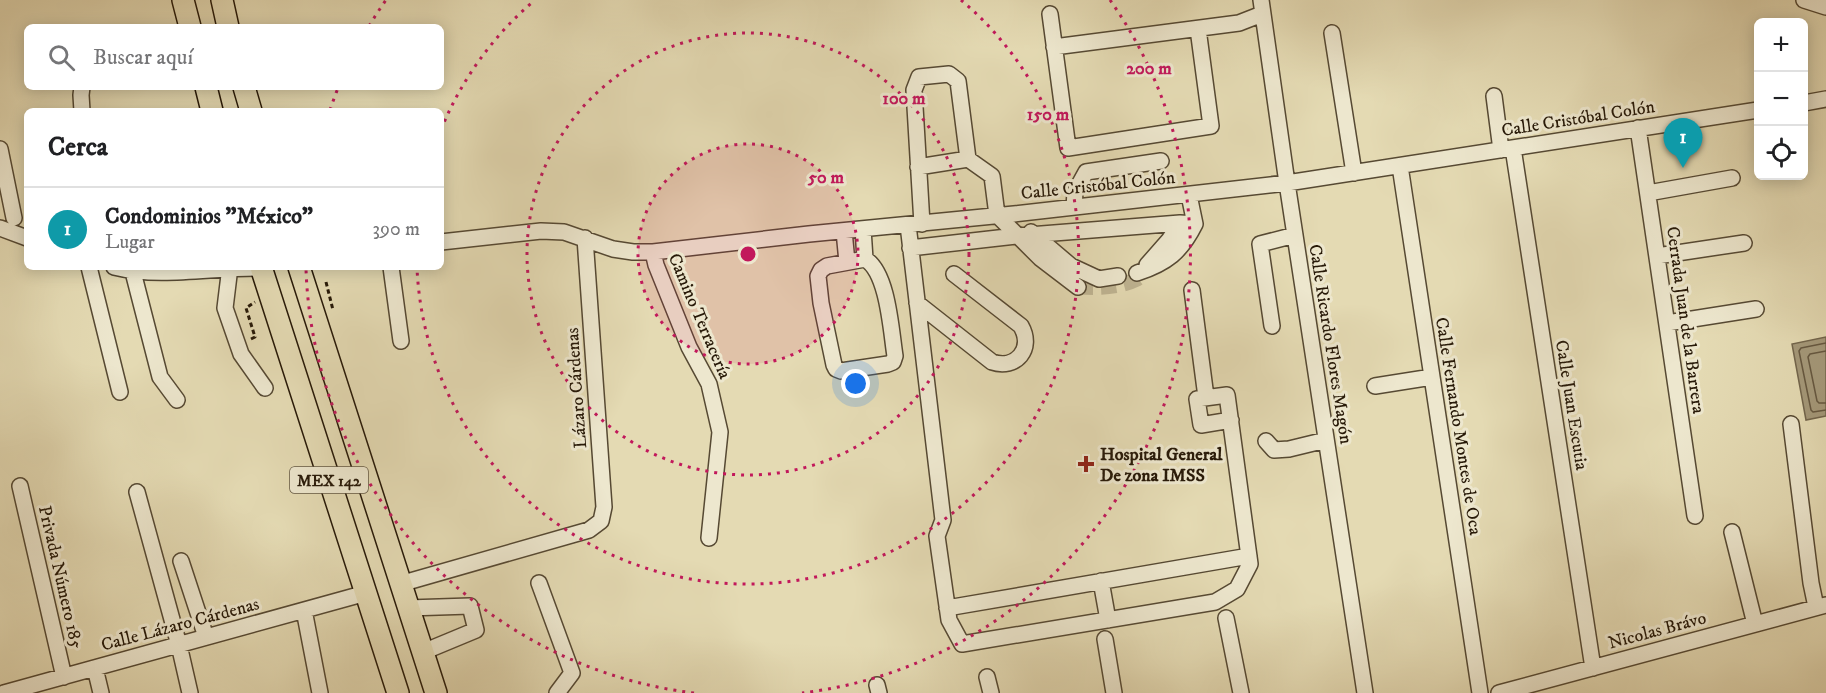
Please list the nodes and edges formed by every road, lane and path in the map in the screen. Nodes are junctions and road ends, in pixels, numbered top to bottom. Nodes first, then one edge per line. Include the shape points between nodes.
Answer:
1 (183, 0) edge
2 (222, 0) edge
3 (1804, 0) edge
4 (1261, 7) edge
5 (1826, 7) edge
6 (1050, 14) dead end
7 (189, 24) edge
8 (227, 24) edge
9 (1198, 28) junction
10 (1332, 33) dead end
11 (1054, 47) junction
12 (82, 90) edge
13 (206, 90) edge
14 (245, 90) edge
15 (1494, 96) dead end
16 (1826, 99) edge
17 (1808, 102) edge
18 (82, 108) edge
19 (208, 108) edge
20 (250, 108) edge
21 (1754, 111) edge
22 (1638, 129) junction
23 (0, 149) edge
24 (1507, 149) junction
25 (968, 159) junction
26 (1161, 161) dead end
27 (1400, 166) junction
28 (918, 167) junction
29 (1354, 173) junction
30 (1732, 178) dead end
31 (1287, 183) junction
32 (1648, 193) junction
33 (1189, 195) junction
34 (1074, 207) junction
35 (1014, 214) junction
36 (997, 215) junction
37 (14, 218) edge
38 (1180, 223) junction
39 (915, 224) junction
40 (1196, 224) junction
41 (0, 228) edge
42 (863, 229) junction
43 (844, 231) junction
44 (1033, 234) junction
45 (1295, 235) junction
46 (1016, 236) junction
47 (24, 237) edge
48 (585, 238) junction
49 (444, 242) edge
50 (1744, 243) dead end
51 (910, 248) junction
52 (653, 252) junction
53 (1044, 253) junction
54 (1657, 256) junction
55 (865, 259) junction
56 (847, 262) junction
57 (90, 270) edge
58 (125, 270) edge
59 (196, 270) edge
60 (230, 270) edge
61 (262, 270) edge
62 (300, 270) edge
63 (391, 270) edge
64 (133, 272) junction
65 (954, 274) dead end
66 (1118, 276) dead end
67 (1078, 287) dead end
68 (1192, 290) dead end
69 (269, 292) junction
70 (917, 303) junction
71 (1756, 309) dead end
72 (1667, 322) junction
73 (1272, 326) dead end
74 (248, 339) dead end
75 (401, 341) dead end
76 (1432, 377) junction
77 (1375, 386) dead end
78 (265, 388) dead end
79 (120, 392) dead end
80 (1206, 398) junction
81 (177, 400) dead end
82 (1231, 420) junction
83 (1791, 424) dead end
84 (1326, 440) junction
85 (1266, 441) dead end
86 (20, 486) dead end
87 (137, 492) dead end
88 (1695, 516) dead end
89 (1732, 532) dead end
90 (709, 538) dead end
91 (1249, 556) junction
92 (181, 561) dead end
93 (1101, 581) junction
94 (539, 583) dead end
95 (400, 584) junction
96 (366, 593) junction
97 (1821, 606) edge
98 (408, 608) junction
99 (947, 608) junction
100 (304, 610) junction
101 (1226, 618) dead end
102 (1108, 620) junction
103 (1755, 624) junction
104 (206, 637) junction
105 (1105, 639) dead end
106 (179, 645) junction
107 (423, 652) junction
108 (95, 668) junction
109 (1593, 668) junction
110 (64, 676) junction
111 (987, 677) dead end
112 (1548, 687) edge
113 (1506, 692) edge
114 (6, 693) edge
115 (101, 693) edge
116 (190, 693) edge
117 (320, 693) edge
118 (398, 693) edge
119 (436, 693) edge
120 (557, 693) edge
121 (990, 693) edge
122 (1114, 693) edge
123 (1241, 693) edge
124 (1365, 693) edge
125 (1480, 693) edge

1 - 7 highway
2 - 8 highway
3 - 5 street
4 - 9 street via 1239,23
4 - 31 street, Calle Ricardo Flores Magón
6 - 11 street
9 - 11 street
9 - 11 street via 1211,126 1068,148
10 - 29 street
12 - 18 street
13 - 19 highway
14 - 20 highway
15 - 24 street, Calle Juan Escutia
16 - 17 street
21 - 22 street, Calle Cristóbal Colón
22 - 24 street, Calle Cristóbal Colón
22 - 32 street, Cerrada Juan de la Barrera
23 - 37 street
24 - 27 street, Calle Cristóbal Colón
24 - 109 street, Calle Juan Escutia
25 - 28 street
25 - 28 street via 958,81 950,74 920,77 914,90
25 - 36 street via 992,176
26 - 34 street via 1086,172 1075,192
27 - 29 street, Calle Cristóbal Colón
27 - 76 street, Calle Fernando Montes de Oca
28 - 39 street
29 - 31 street, Calle Cristóbal Colón
30 - 32 street
31 - 33 street, Calle Cristóbal Colón
31 - 45 street, Calle Ricardo Flores Magón
32 - 54 street, Cerrada Juan de la Barrera
33 - 34 street, Calle Cristóbal Colón
33 - 40 street
34 - 35 street, Calle Cristóbal Colón
35 - 36 street, Calle Cristóbal Colón
35 - 44 street
36 - 39 street, Calle Cristóbal Colón
36 - 46 street
38 - 40 street
38 - 40 street via 1142,269 1172,256
38 - 44 street
39 - 42 street, Calle Cristóbal Colón
39 - 51 street
41 - 47 street
42 - 43 street, Calle Cristóbal Colón
42 - 55 street
43 - 52 street, Calle Cristóbal Colón
43 - 56 street
44 - 46 street
44 - 53 street
45 - 73 street via 1260,244
45 - 84 street, Calle Ricardo Flores Magón
46 - 51 street
46 - 53 street
48 - 49 street, Calle Cristóbal Colón via 541,231
48 - 52 street, Calle Cristóbal Colón via 613,249
48 - 95 street, Lázaro Cárdenas via 604,507 601,521 589,530
50 - 54 street
51 - 70 street
52 - 90 street, Camino Terracería via 689,347 710,384 720,432
53 - 66 street via 1099,279
53 - 67 street
54 - 72 street, Cerrada Juan de la Barrera
55 - 56 street
55 - 56 street via 872,263 884,288 895,356 888,364 841,371 834,366 818,276 827,266
57 - 79 street
58 - 64 street
59 - 64 street
60 - 78 street via 225,308 241,354
61 - 69 highway, MEX 142
62 - 95 highway, MEX 142
63 - 75 street
64 - 81 street via 160,377
65 - 70 street via 1021,326 1026,345 1015,360 1004,364 992,362
68 - 80 street
69 - 74 path via 246,308 255,338
69 - 96 highway, MEX 142
70 - 99 street via 943,520 937,536
71 - 72 street
72 - 88 street, Cerrada Juan de la Barrera
76 - 77 street
76 - 125 street, Calle Fernando Montes de Oca
80 - 82 street via 1227,394
80 - 82 street via 1197,399 1201,424
82 - 91 street
83 - 97 street via 1811,583
84 - 85 street via 1274,450
84 - 124 street, Calle Ricardo Flores Magón
86 - 110 street, Privada Número 185
87 - 106 street
89 - 103 street
91 - 93 street
91 - 102 street via 1250,564 1237,589 1215,602
92 - 104 street
93 - 99 street
93 - 102 street
94 - 120 street via 572,673
95 - 98 highway, MEX 142
96 - 100 street, Calle Lázaro Cárdenas
96 - 118 highway, MEX 142
97 - 103 street, Nicolas Brávo
98 - 107 highway, MEX 142
98 - 107 street via 470,606 477,630
99 - 102 street via 962,644
100 - 104 street, Calle Lázaro Cárdenas
100 - 117 street
101 - 123 street
103 - 109 street, Nicolas Brávo
104 - 106 street, Calle Lázaro Cárdenas
105 - 122 street
106 - 108 street, Calle Lázaro Cárdenas
106 - 116 street
107 - 119 highway, MEX 142
108 - 110 street, Calle Lázaro Cárdenas
108 - 115 street
109 - 112 street, Nicolas Brávo
110 - 114 street, Calle Lázaro Cárdenas
111 - 121 street
112 - 113 street, Nicolas Brávo

